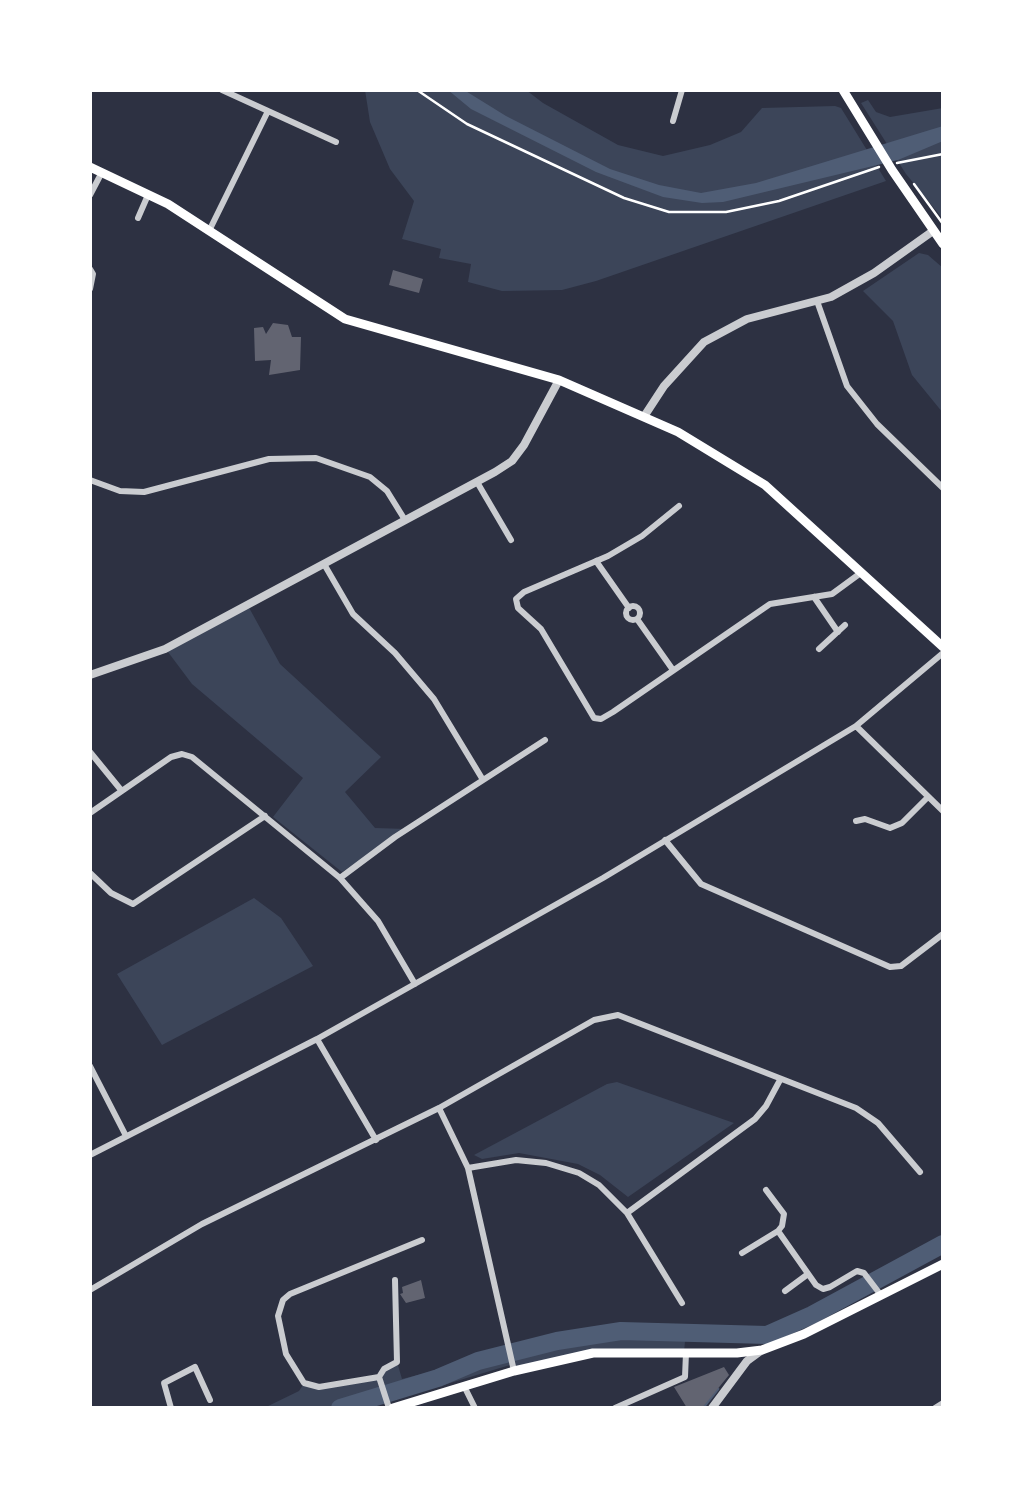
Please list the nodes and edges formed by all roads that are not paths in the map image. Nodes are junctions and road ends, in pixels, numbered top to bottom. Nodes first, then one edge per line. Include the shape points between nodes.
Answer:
1 (222, 90) edge
2 (682, 90) edge
3 (843, 90) edge
4 (268, 112) junction
5 (673, 122) dead end
6 (336, 142) dead end
7 (90, 167) edge
8 (101, 174) junction
9 (148, 194) junction
10 (90, 195) edge
11 (138, 218) dead end
12 (210, 230) junction
13 (934, 231) junction
14 (943, 244) edge
15 (90, 269) edge
16 (90, 289) edge
17 (816, 300) junction
18 (559, 380) junction
19 (645, 415) junction
20 (90, 480) edge
21 (477, 482) junction
22 (943, 488) edge
23 (679, 506) dead end
24 (405, 520) junction
25 (511, 540) dead end
26 (596, 561) junction
27 (324, 564) junction
28 (861, 571) junction
29 (814, 598) junction
30 (845, 625) dead end
31 (838, 632) junction
32 (819, 649) dead end
33 (943, 650) edge
34 (673, 670) junction
35 (90, 676) edge
36 (856, 726) junction
37 (545, 740) dead end
38 (90, 752) edge
39 (483, 780) junction
40 (120, 790) junction
41 (928, 797) junction
42 (943, 810) edge
43 (90, 813) edge
44 (265, 816) junction
45 (856, 821) dead end
46 (666, 840) junction
47 (90, 872) edge
48 (340, 878) junction
49 (943, 934) edge
50 (415, 984) junction
51 (317, 1040) junction
52 (90, 1066) edge
53 (780, 1080) junction
54 (439, 1108) junction
55 (126, 1136) junction
56 (376, 1140) junction
57 (90, 1155) edge
58 (468, 1168) junction
59 (920, 1172) dead end
60 (766, 1190) dead end
61 (627, 1213) junction
62 (778, 1231) junction
63 (422, 1240) dead end
64 (742, 1253) dead end
65 (943, 1264) edge
66 (808, 1274) junction
67 (395, 1280) dead end
68 (90, 1290) edge
69 (785, 1291) dead end
70 (878, 1291) junction
71 (682, 1304) dead end
72 (762, 1350) junction
73 (686, 1352) junction
74 (741, 1353) junction
75 (514, 1371) junction
76 (735, 1376) junction
77 (378, 1378) junction
78 (464, 1386) junction
79 (210, 1400) dead end
80 (943, 1403) edge
81 (171, 1408) edge
82 (391, 1408) edge
83 (475, 1408) edge
84 (615, 1408) edge
85 (712, 1408) edge
86 (935, 1408) edge

1 - 4 street
2 - 5 street
3 - 13 main road
4 - 6 street
4 - 12 street
7 - 8 main road
8 - 9 main road
8 - 10 street
9 - 11 street
9 - 12 main road
12 - 18 main road via 344,319
13 - 14 main road
13 - 17 street via 874,273
15 - 16 street
17 - 19 street via 747,319 704,342
17 - 22 street via 847,386
18 - 19 main road
18 - 21 street via 512,461
19 - 28 main road via 764,485
20 - 24 street via 144,492 270,458 316,458 370,476 388,490
21 - 24 street
21 - 25 street
23 - 26 street
24 - 27 street
26 - 34 street via 629,608 628,617 637,619
26 - 34 street via 516,599 589,714 601,719
27 - 35 street via 159,652
27 - 39 street via 354,614 434,699
28 - 29 street
28 - 33 main road
29 - 31 street
29 - 34 street via 770,604
30 - 31 street
31 - 32 street
33 - 36 street
36 - 41 street
36 - 46 street
37 - 39 street
38 - 40 street
39 - 48 street
40 - 43 street
40 - 44 street via 182,754
41 - 42 street
41 - 45 street via 890,828
44 - 47 street via 133,904
44 - 48 street
46 - 49 street via 701,884 890,967
46 - 50 street
48 - 50 street via 378,921
50 - 51 street
51 - 55 street
51 - 56 street
52 - 55 street
53 - 54 street via 618,1015 594,1020
53 - 59 street via 856,1108
53 - 61 street via 755,1119
54 - 56 street
54 - 58 street
55 - 57 street
56 - 68 street via 202,1224
58 - 61 street via 516,1160 579,1173
58 - 75 street
60 - 62 street via 784,1214
61 - 71 street
62 - 64 street
62 - 66 street
63 - 77 street via 290,1294 280,1306 286,1354 304,1383 319,1387
65 - 70 main road
66 - 69 street
66 - 70 street via 823,1289 857,1271
67 - 77 street via 397,1362
70 - 72 main road
72 - 74 main road
72 - 76 street
73 - 74 main road
73 - 75 main road via 593,1353
73 - 84 street via 689,1376
74 - 76 street
75 - 78 main road
76 - 85 street
77 - 82 street
78 - 82 main road
78 - 83 street
79 - 81 street via 195,1367 164,1384
80 - 86 street

